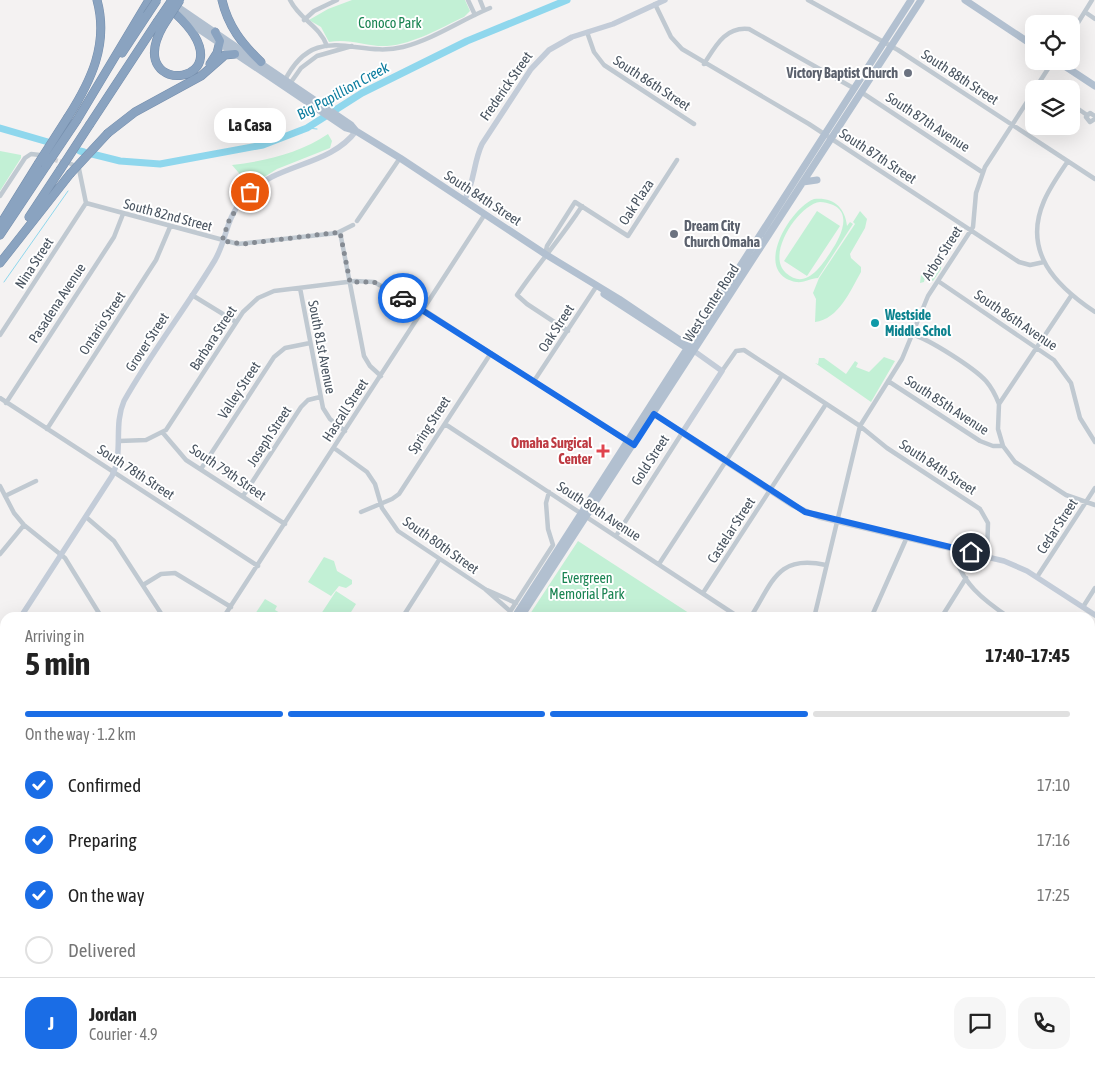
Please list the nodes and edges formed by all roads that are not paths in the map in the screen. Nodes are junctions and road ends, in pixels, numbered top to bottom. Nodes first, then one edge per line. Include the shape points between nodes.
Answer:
1 (96, 0) edge
2 (149, 0) edge
3 (157, 0) edge
4 (172, 0) edge
5 (222, 0) edge
6 (290, 0) edge
7 (337, 0) edge
8 (468, 0) edge
9 (480, 0) edge
10 (665, 0) edge
11 (808, 0) edge
12 (911, 0) edge
13 (920, 0) edge
14 (964, 0) edge
15 (1092, 0) edge
16 (655, 4) junction
17 (490, 8) dead end
18 (177, 9) edge
19 (484, 10) junction
20 (1085, 12) junction
21 (144, 14) junction
22 (475, 15) junction
23 (1095, 19) edge
24 (304, 20) junction
25 (1080, 20) edge
26 (160, 24) junction
27 (215, 32) junction
28 (587, 32) junction
29 (1025, 40) edge
30 (219, 43) junction
31 (888, 44) junction
32 (327, 45) junction
33 (353, 46) junction
34 (328, 52) junction
35 (234, 54) junction
36 (261, 62) junction
37 (704, 64) junction
38 (1071, 70) edge
39 (194, 79) junction
40 (286, 83) junction
41 (1095, 86) edge
42 (858, 91) junction
43 (1025, 104) edge
44 (1095, 108) edge
45 (1080, 109) edge
46 (1093, 116) edge
47 (694, 124) dead end
48 (1012, 125) junction
49 (356, 131) junction
50 (829, 137) junction
51 (400, 158) junction
52 (40, 160) junction
53 (677, 160) dead end
54 (1068, 161) junction
55 (78, 169) dead end
56 (982, 172) junction
57 (1095, 179) edge
58 (817, 180) dead end
59 (803, 182) junction
60 (0, 196) edge
61 (464, 201) junction
62 (86, 203) junction
63 (582, 206) junction
64 (123, 214) junction
65 (485, 214) junction
66 (0, 225) edge
67 (170, 227) junction
68 (971, 230) junction
69 (340, 232) junction
70 (0, 235) edge
71 (222, 241) junction
72 (545, 254) junction
73 (0, 262) edge
74 (1044, 262) junction
75 (938, 281) junction
76 (350, 282) junction
77 (596, 287) junction
78 (300, 288) junction
79 (192, 295) junction
80 (1071, 296) junction
81 (424, 310) junction
82 (1095, 312) edge
83 (236, 322) junction
84 (568, 331) junction
85 (912, 334) junction
86 (666, 335) junction
87 (0, 336) edge
88 (310, 342) junction
89 (1038, 347) junction
90 (691, 348) junction
91 (738, 349) joint
92 (491, 353) junction
93 (678, 365) junction
94 (722, 371) junction
95 (782, 375) junction
96 (381, 376) junction
97 (534, 381) junction
98 (888, 381) junction
99 (320, 397) junction
100 (0, 398) edge
101 (6, 403) junction
102 (826, 404) junction
103 (999, 404) junction
104 (654, 414) junction
105 (445, 424) junction
106 (860, 426) junction
107 (47, 429) junction
108 (345, 431) junction
109 (162, 433) junction
110 (682, 433) junction
111 (119, 441) junction
112 (1095, 442) edge
113 (631, 443) junction
114 (1003, 446) junction
115 (334, 448) junction
116 (726, 462) junction
117 (201, 469) junction
118 (114, 472) junction
119 (36, 481) dead end
120 (0, 486) edge
121 (1095, 488) edge
122 (770, 490) junction
123 (549, 492) junction
124 (5, 496) junction
125 (243, 496) junction
126 (1086, 502) junction
127 (381, 504) junction
128 (1095, 505) edge
129 (361, 512) dead end
130 (584, 515) junction
131 (86, 517) junction
132 (837, 521) junction
133 (285, 524) junction
134 (24, 525) junction
135 (616, 536) junction
136 (907, 537) junction
137 (955, 549) junction
138 (0, 554) edge
139 (61, 554) junction
140 (987, 556) junction
141 (439, 560) junction
142 (659, 564) junction
143 (826, 565) junction
144 (258, 566) junction
145 (1037, 577) junction
146 (966, 578) junction
147 (143, 585) junction
148 (1095, 588) edge
149 (484, 589) junction
150 (703, 593) junction
151 (516, 603) junction
152 (231, 607) junction
153 (1083, 607) junction
154 (24, 612) edge
155 (98, 612) edge
156 (160, 612) edge
157 (227, 612) edge
158 (406, 612) edge
159 (510, 612) edge
160 (513, 612) edge
161 (513, 612) edge
162 (524, 612) edge
163 (731, 612) edge
164 (754, 612) edge
165 (815, 612) edge
166 (874, 612) edge
167 (945, 612) edge
168 (1002, 612) edge
169 (1090, 612) edge

1 - 52 highway, bridge via 101,26 98,59 87,86
2 - 21 highway
3 - 21 highway, bridge
4 - 26 highway, bridge
5 - 36 highway via 235,32
6 - 24 street
7 - 24 street via 314,11
8 - 22 street
9 - 19 street
10 - 16 main road, Frederick Street
11 - 31 street, South 88th Street
12 - 31 main road, West Center Road
13 - 31 main road, West Center Road
14 - 29 main road
15 - 20 street
16 - 28 main road, Frederick Street via 613,24
16 - 37 street, South 87th Street via 674,41
17 - 19 street
18 - 26 highway, bridge
18 - 26 highway via 194,33 201,51 198,64 188,74 172,76 163,71 156,61 155,45
18 - 27 main road, South 84th Street
18 - 30 main road, South 84th Street
19 - 22 street
20 - 23 street
20 - 25 street
21 - 52 highway, bridge via 76,120
22 - 33 street via 401,47 380,50
24 - 32 street via 320,32
26 - 73 highway, bridge
27 - 30 highway
27 - 36 main road, South 84th Street
28 - 47 street, South 86th Street via 594,52 604,65
28 - 61 main road, Frederick Street via 557,45 531,69 482,144 473,181
30 - 35 main road, South 84th Street
30 - 39 highway via 212,62
31 - 42 main road, West Center Road
31 - 48 street, South 88th Street
32 - 33 street
32 - 34 street
32 - 40 street via 305,56
33 - 34 street
34 - 40 street via 306,63
35 - 39 highway via 225,55
35 - 40 main road, South 84th Street
36 - 40 main road, South 84th Street
37 - 42 street, South 87th Avenue via 722,38 738,29 757,32
37 - 50 street, South 87th Street
38 - 41 main road
39 - 73 highway, bridge via 135,112 108,133 70,174
40 - 49 main road, South 84th Street
42 - 50 main road, West Center Road
42 - 56 street, South 87th Avenue
43 - 48 street, Arbor Street
44 - 46 street
45 - 46 street
48 - 54 street, South 88th Street
48 - 56 street, Arbor Street
49 - 51 main road, South 84th Street
49 - 71 main road, Grover Street via 337,150 277,174 257,186 233,212
50 - 59 main road, West Center Road
50 - 68 street, South 87th Street
50 - 90 main road, West Center Road
51 - 61 main road, South 84th Street
51 - 69 street, South 82nd Street via 355,223
52 - 60 street via 31,154 25,158
52 - 66 highway
52 - 70 highway
53 - 63 street, Oak Plaza via 628,236
54 - 57 street, South 88th Street
54 - 74 street via 1048,192 1040,212 1039,238
55 - 62 street
56 - 68 street, Arbor Street
58 - 59 main road
59 - 90 main road, West Center Road
61 - 65 main road, South 84th Street
62 - 64 street, South 82nd Street
62 - 87 street, Nina Street
63 - 72 street
63 - 72 street, Oak Plaza via 575,202
64 - 67 street, South 82nd Street
64 - 101 street, Pasadena Avenue via 114,237
65 - 72 main road, South 84th Street
65 - 81 street, Hascall Street
67 - 71 street, South 82nd Street
67 - 107 street, Ontario Street via 156,260
68 - 74 street, South 87th Street via 1023,264
68 - 75 street, Arbor Street
69 - 71 street, South 82nd Street via 243,244
69 - 76 street
71 - 79 main road, Grover Street via 215,259
72 - 77 main road, South 84th Street
72 - 84 street via 517,295
74 - 80 street via 1055,280
75 - 85 street, Arbor Street via 923,305
75 - 89 street, South 86th Avenue
76 - 78 street, Barbara Street
76 - 81 street, Barbara Street via 374,282
76 - 96 street via 364,356
77 - 84 street, Oak Street
77 - 86 main road, South 84th Street
77 - 90 main road, South 84th Street via 618,298
78 - 83 street, Barbara Street via 262,296 247,307
78 - 88 street, South 81st Avenue
79 - 83 street
79 - 111 main road, Grover Street via 124,401 119,419
80 - 82 street
80 - 89 street
81 - 92 street, Barbara Street
81 - 96 street, Hascall Street
83 - 109 street, Barbara Street
84 - 97 street, Oak Street
85 - 98 street, Arbor Street
85 - 103 street via 980,376 992,388
86 - 90 main road, South 84th Street
86 - 93 main road via 679,350
88 - 99 street, South 81st Avenue
88 - 117 street, Valley Street via 285,348 274,357
89 - 103 street
89 - 112 street, South 86th Avenue via 1067,376 1080,418
90 - 93 main road, West Center Road
90 - 94 main road, South 84th Street
90 - 104 main road, West Center Road
91 - 94 street, Gold Street
91 - 95 street, South 84th Street
92 - 97 street, Barbara Street
92 - 105 street, Spring Street
93 - 113 main road, West Center Road
94 - 110 main road, Gold Street
95 - 102 street, South 84th Street
95 - 116 street
96 - 108 street, Hascall Street
97 - 113 street, Barbara Street
98 - 106 street, Arbor Street
98 - 114 street, South 85th Avenue via 980,441
99 - 108 street, South 81st Avenue via 327,416
99 - 125 street, Joseph Street via 308,400 301,407
100 - 101 street, South 78th Street
101 - 107 street, South 78th Street
102 - 106 street, South 84th Street
102 - 122 street, Castelar Street
103 - 114 street via 998,429
104 - 110 street
104 - 113 main road, West Center Road
105 - 123 street, South 80th Avenue
105 - 127 street, Spring Street via 399,494
106 - 132 street, Arbor Street
106 - 140 street, South 84th Street via 887,448 983,512 988,522
107 - 118 street, South 78th Street
108 - 115 street, Hascall Street
109 - 111 street via 146,440
109 - 117 street, South 79th Street via 182,456
110 - 116 main road
110 - 135 street, Gold Street
111 - 118 main road, Grover Street via 119,457
113 - 130 main road, West Center Road
114 - 126 street via 1021,466 1066,495
115 - 127 street, South 80th Street via 367,472
115 - 133 street, Hascall Street
116 - 122 main road
116 - 142 street
117 - 125 street, South 79th Street
118 - 131 main road, Grover Street
118 - 144 street, South 78th Street
119 - 124 street
120 - 124 street
121 - 126 street, Cedar Street
122 - 132 main road via 805,512
122 - 150 street, Castelar Street
123 - 130 street, South 80th Avenue
123 - 151 street via 546,503 552,545
124 - 134 street
125 - 133 street, South 79th Street
126 - 128 street
126 - 145 street, Cedar Street
127 - 129 street, Spring Street
127 - 141 street, South 80th Street via 398,531
130 - 135 street, South 80th Avenue
130 - 160 main road, West Center Road
130 - 162 main road, West Center Road
131 - 139 main road, Grover Street
131 - 147 street via 114,541
132 - 136 main road
132 - 143 street, Arbor Street
133 - 144 street, Hascall Street
134 - 138 street
134 - 139 street
135 - 142 street, South 80th Avenue
136 - 137 main road
136 - 166 street
137 - 140 main road
137 - 146 street via 956,561
139 - 154 main road, Grover Street
139 - 155 street
140 - 145 main road via 1012,563
141 - 149 street, South 80th Street
141 - 158 street
142 - 150 street, South 80th Avenue
143 - 164 street via 801,561 786,566
143 - 165 street, Arbor Street
144 - 152 street, Hascall Street
145 - 153 main road
146 - 167 street
146 - 168 street via 982,598
147 - 152 street via 164,573 175,573
147 - 156 street
148 - 153 street
149 - 151 street, South 80th Street
149 - 159 street, South 80th Street
150 - 163 street, South 80th Avenue
151 - 161 street
152 - 157 street, Hascall Street
153 - 169 main road

